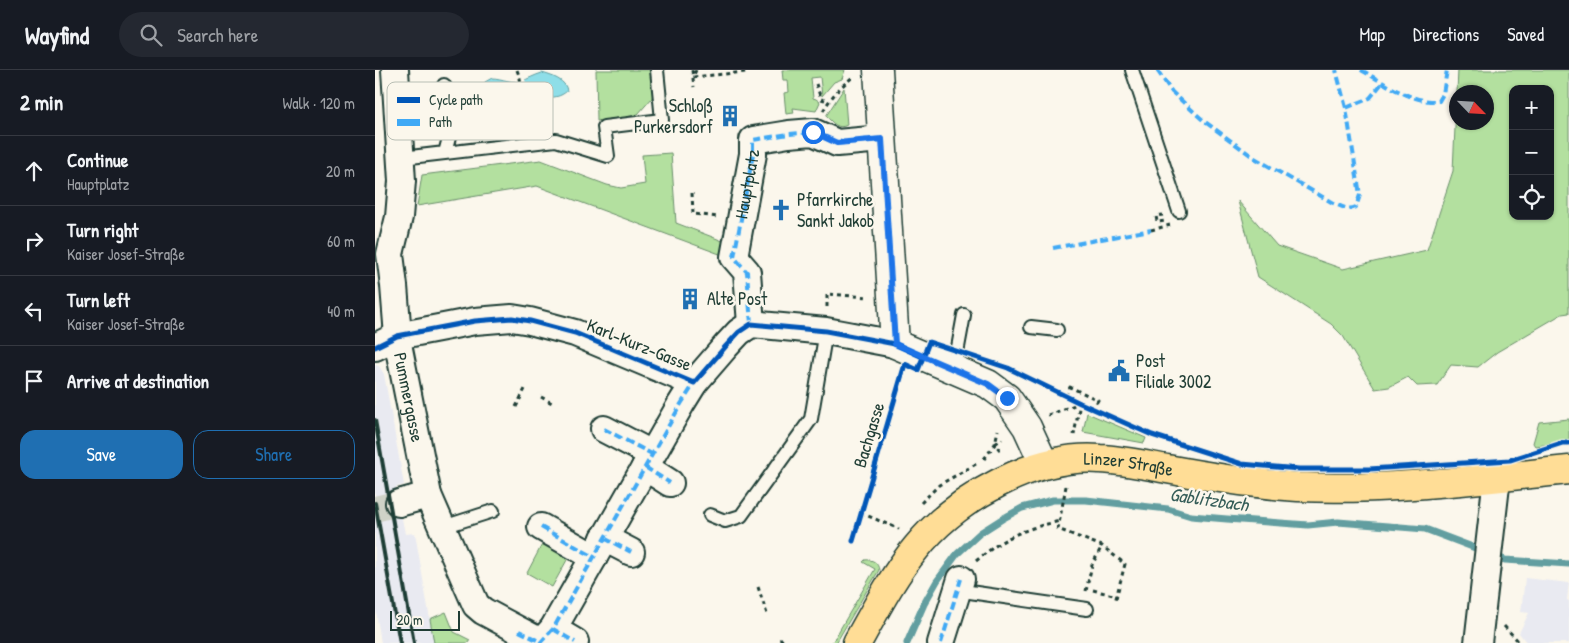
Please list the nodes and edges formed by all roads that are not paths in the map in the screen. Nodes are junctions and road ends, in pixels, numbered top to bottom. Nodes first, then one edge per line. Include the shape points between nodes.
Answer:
1 (657, 70) edge
2 (878, 70) edge
3 (1132, 70) edge
4 (882, 139) junction
5 (401, 140) edge
6 (448, 140) edge
7 (445, 153) junction
8 (402, 158) junction
9 (1179, 211) dead end
10 (964, 315) dead end
11 (751, 324) junction
12 (1031, 327) dead end
13 (1057, 330) dead end
14 (826, 331) junction
15 (396, 338) edge
16 (895, 344) junction
17 (954, 369) junction
18 (687, 393) junction
19 (604, 429) dead end
20 (648, 460) junction
21 (1044, 464) junction
22 (1569, 470) edge
23 (1497, 477) junction
24 (670, 483) dead end
25 (428, 495) junction
26 (399, 504) tunnel mouth
27 (493, 511) dead end
28 (710, 515) dead end
29 (541, 527) dead end
30 (443, 528) junction
31 (599, 547) junction
32 (631, 552) dead end
33 (959, 585) joint
34 (1084, 608) road end
35 (538, 636) edge
36 (575, 642) dead end
37 (857, 643) edge
38 (941, 643) edge
39 (1478, 643) edge

1 - 7 lane via 662,120 605,127 608,156 556,140
2 - 4 main road
3 - 9 lane
4 - 11 street, Hauptplatz via 837,143 813,132 753,140 734,257 747,272
4 - 16 main road
5 - 8 street, Pummergasse
6 - 7 lane
7 - 8 lane
8 - 15 street, Pummergasse via 399,217 390,254
10 - 17 lane
11 - 14 street
11 - 18 street via 725,346
12 - 13 lane
14 - 16 street
14 - 28 lane via 811,419 741,516 725,521
15 - 18 street, Karl-Kurz-Gasse via 475,321 512,318 530,321 575,333
15 - 25 street, Pummergasse
16 - 17 main road
17 - 21 main road via 988,384 1007,398 1027,426
18 - 20 street
19 - 20 street
20 - 24 street
20 - 31 street
21 - 23 main road, Linzer Straße via 1099,459 1298,487 1418,485
21 - 37 main road, Linzer Straße via 980,494 935,528 916,547 891,583
22 - 23 main road, Linzer Straße
23 - 39 street
25 - 26 street
25 - 30 street, Pummergasse
27 - 30 lane
29 - 31 street
30 - 35 street, Pummergasse via 476,605
31 - 32 street
31 - 35 street
33 - 34 lane
33 - 38 street
35 - 36 street

